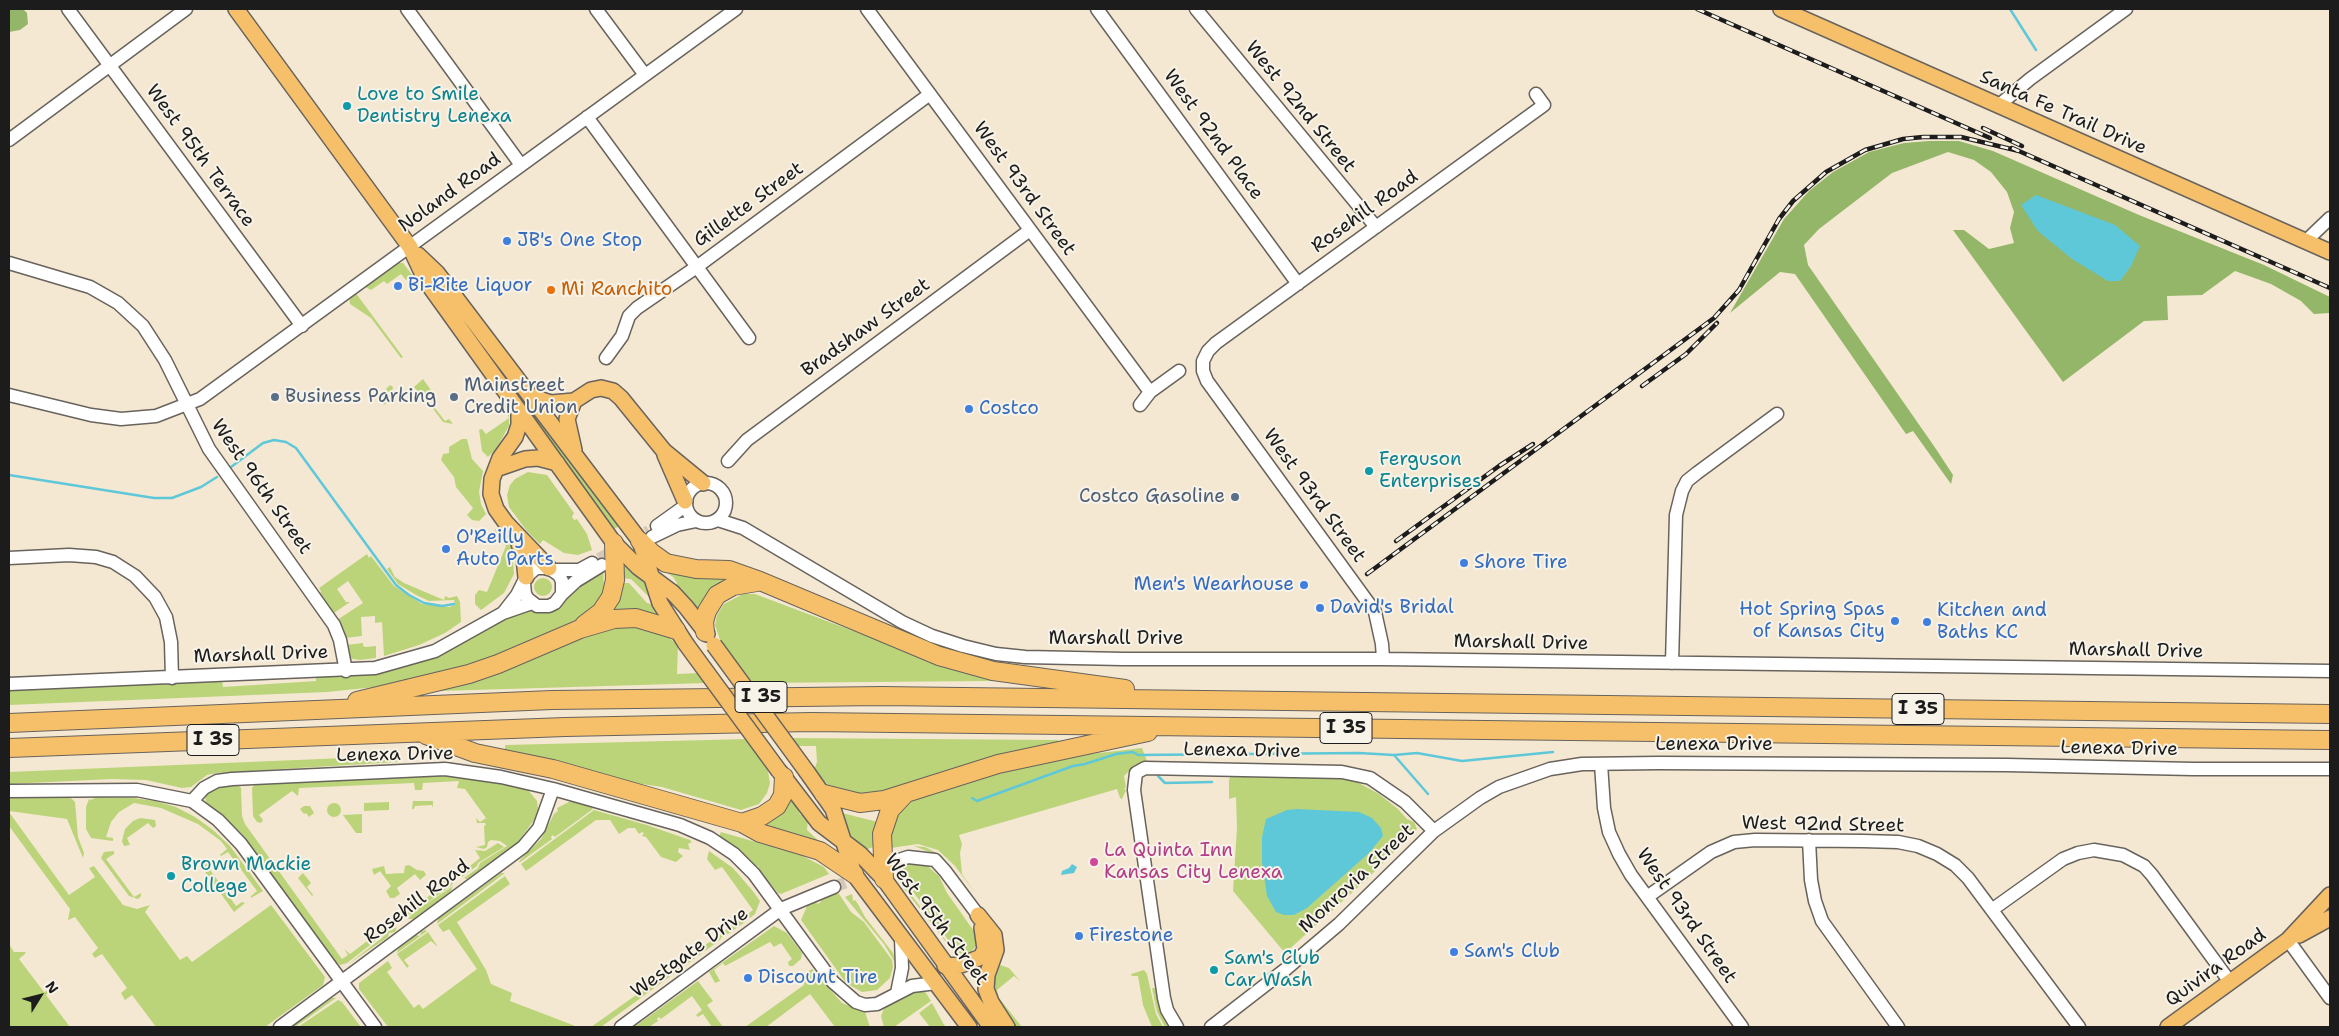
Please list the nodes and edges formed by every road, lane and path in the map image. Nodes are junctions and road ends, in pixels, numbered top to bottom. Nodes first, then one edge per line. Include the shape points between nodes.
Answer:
1 (68, 9) edge
2 (186, 9) edge
3 (236, 9) edge
4 (406, 9) edge
5 (736, 9) edge
6 (867, 9) edge
7 (1097, 9) edge
8 (1196, 9) edge
9 (1781, 9) edge
10 (2126, 9) edge
11 (601, 10) edge
12 (110, 65) junction
13 (645, 75) junction
14 (930, 94) junction
15 (1536, 94) dead end
16 (1998, 106) junction
17 (587, 117) junction
18 (9, 140) edge
19 (521, 165) junction
20 (2330, 218) edge
21 (1376, 227) junction
22 (1030, 230) junction
23 (2306, 241) junction
24 (410, 247) junction
25 (2330, 252) edge
26 (9, 263) edge
27 (698, 266) junction
28 (1298, 284) junction
29 (302, 326) junction
30 (749, 338) dead end
31 (606, 358) dead end
32 (1203, 361) joint
33 (1179, 371) dead end
34 (1150, 392) junction
35 (9, 395) edge
36 (530, 396) junction
37 (574, 401) junction
38 (1140, 405) dead end
39 (186, 406) junction
40 (519, 412) junction
41 (1776, 414) dead end
42 (664, 451) junction
43 (576, 459) junction
44 (728, 461) dead end
45 (557, 463) junction
46 (496, 469) junction
47 (703, 483) junction
48 (726, 502) junction
49 (685, 503) junction
50 (718, 520) junction
51 (696, 521) junction
52 (743, 528) junction
53 (515, 534) junction
54 (647, 536) junction
55 (614, 543) junction
56 (9, 558) edge
57 (552, 569) junction
58 (652, 578) junction
59 (525, 580) junction
60 (760, 581) junction
61 (562, 594) junction
62 (532, 603) junction
63 (503, 613) junction
64 (580, 629) junction
65 (681, 637) junction
66 (710, 638) junction
67 (1383, 659) junction
68 (1672, 664) junction
69 (346, 671) junction
70 (2330, 671) edge
71 (172, 678) junction
72 (9, 684) edge
73 (1210, 700) junction
74 (312, 711) junction
75 (2330, 714) edge
76 (9, 723) edge
77 (1175, 726) junction
78 (418, 732) junction
79 (2330, 740) edge
80 (9, 748) edge
81 (1601, 764) junction
82 (2330, 769) edge
83 (782, 774) junction
84 (553, 788) junction
85 (9, 791) edge
86 (906, 793) junction
87 (824, 794) junction
88 (192, 801) junction
89 (742, 823) junction
90 (1434, 831) junction
91 (1809, 840) junction
92 (843, 842) junction
93 (896, 861) tunnel mouth
94 (854, 874) junction
95 (884, 879) junction
96 (834, 887) tunnel mouth
97 (2329, 896) edge
98 (1647, 897) junction
99 (781, 909) junction
100 (1993, 909) junction
101 (978, 915) junction
102 (2330, 918) edge
103 (901, 937) junction
104 (2288, 940) junction
105 (945, 966) junction
106 (936, 982) junction
107 (2230, 982) junction
108 (341, 983) junction
109 (897, 993) junction
110 (2330, 998) edge
111 (280, 1027) edge
112 (375, 1027) edge
113 (621, 1027) edge
114 (969, 1027) edge
115 (991, 1027) edge
116 (1007, 1027) edge
117 (1177, 1027) edge
118 (1211, 1027) edge
119 (1742, 1027) edge
120 (1898, 1027) edge
121 (2079, 1027) edge
122 (2168, 1027) edge

1 - 12 street, West 95th Terrace
2 - 12 street
3 - 24 main road, West 95th Street
4 - 19 street
5 - 13 street, Noland Road
6 - 14 street, West 93rd Street
7 - 28 street, West 92nd Place
8 - 21 street, West 92nd Street
9 - 16 main road, Santa Fe Trail Drive
10 - 16 street
11 - 13 street
12 - 18 street
12 - 29 street, West 95th Terrace
13 - 17 street, Noland Road
14 - 22 street, West 93rd Street
14 - 27 street, Gillette Street
15 - 21 street, Rosehill Road via 1544,105
16 - 23 main road, Santa Fe Trail Drive
17 - 19 street, Noland Road
17 - 27 street
19 - 24 street, Noland Road
20 - 23 street
21 - 28 street, Rosehill Road
22 - 34 street, West 93rd Street
22 - 44 street, Bradshaw Street via 747,440
23 - 25 main road, Santa Fe Trail Drive
24 - 29 street, Noland Road
24 - 36 main road, West 95th Street via 436,273
24 - 40 main road, West 95th Street via 426,280
26 - 39 street, West 96th Street via 90,287 127,310 157,346
27 - 30 street
27 - 31 street, Gillette Street via 637,308
28 - 32 street, Rosehill Road via 1216,343
29 - 39 street, Noland Road via 204,397
32 - 67 street, West 93rd Street via 1207,381 1374,612
33 - 34 street
34 - 38 street
35 - 39 street, Noland Road via 121,419 156,416
36 - 37 main road via 551,403
36 - 43 main road, West 95th Street
37 - 42 main road via 591,390 613,391
37 - 43 main road via 567,420
39 - 69 street, West 96th Street via 217,462 334,625
40 - 45 main road, West 95th Street
40 - 46 main road via 519,425
41 - 68 street via 1697,472 1682,491 1676,516
42 - 47 main road
42 - 49 main road
43 - 54 main road, West 95th Street
45 - 46 main road via 538,458 525,459
45 - 55 main road, West 95th Street
46 - 53 main road via 491,494 496,509
47 - 48 street via 721,490
47 - 49 street via 691,489
48 - 50 street
48 - 52 street, Marshall Drive
49 - 51 street via 687,512
49 - 54 street via 675,515
50 - 51 street via 707,524
50 - 52 street, Marshall Drive
51 - 54 street via 677,524
52 - 67 street, Marshall Drive via 902,622 955,644 996,654 1042,658
53 - 57 main road
53 - 59 main road via 524,558
54 - 58 main road, West 95th Street
54 - 60 highway via 652,553 672,565 729,570
55 - 58 main road, West 95th Street
55 - 64 highway via 615,580 611,597 601,612
56 - 71 street via 94,557 113,562 135,576 156,597 166,618 171,642
57 - 59 street via 536,568
57 - 61 street via 562,581
57 - 61 street via 579,570 601,562
58 - 65 main road, West 95th Street via 660,603
58 - 66 main road, West 95th Street via 679,599
59 - 62 street via 525,594
59 - 63 street, Marshall Drive
60 - 66 highway via 733,586 718,595 704,622
60 - 73 highway via 916,649 970,666
61 - 62 street via 549,606
62 - 63 street, Marshall Drive
63 - 69 street, Marshall Drive via 435,651 375,668
64 - 65 highway via 614,618 626,618 647,621
64 - 74 highway via 469,674
65 - 83 main road, West 95th Street, bridge
66 - 87 main road, West 95th Street, bridge
67 - 68 street, Marshall Drive
68 - 70 street, Marshall Drive
69 - 71 street, Marshall Drive
71 - 72 street, Marshall Drive
73 - 74 highway, I 35 via 714,697 552,700
73 - 75 highway, I 35
74 - 76 highway, I 35
77 - 78 highway, I 35 via 812,722
77 - 79 highway, I 35
77 - 86 highway via 998,764
78 - 80 highway, I 35
78 - 89 highway via 475,753 553,769
81 - 82 street, Lenexa Drive
81 - 90 street, Lenexa Drive via 1550,769 1508,783 1480,798
81 - 98 street, West 93rd Street via 1609,832
83 - 89 highway via 783,795 777,806
83 - 92 main road, West 95th Street via 819,823
84 - 88 street, Lenexa Drive via 446,769 232,779 217,781 204,788
84 - 99 street, Lenexa Drive via 680,825 710,838 734,854
84 - 108 street, Rosehill Road via 539,828 522,847
85 - 88 street via 138,790
86 - 87 highway via 870,802
86 - 95 highway via 890,810 882,834
87 - 92 main road, West 95th Street via 833,809
88 - 108 street via 218,820 241,844
89 - 94 highway via 760,833 820,851
90 - 117 street, Lenexa Drive via 1405,802 1370,778 1342,772 1145,768 1136,773 1134,790 1164,998
90 - 118 street, Monrovia Street via 1339,924
91 - 98 street, West 92nd Street via 1755,840 1726,845
91 - 100 street, West 92nd Street via 1898,842 1928,850 1955,865
91 - 120 street via 1811,880 1822,921
92 - 94 main road, West 95th Street
92 - 95 main road, West 95th Street
93 - 101 street via 908,857 935,860
94 - 103 main road, West 95th Street
95 - 105 main road, West 95th Street
96 - 99 street
97 - 104 main road, Quivira Road
98 - 119 street, West 93rd Street
99 - 109 street, Lenexa Drive via 845,995 856,1002 873,1005
99 - 113 street, Westgate Drive
100 - 107 street via 2062,859 2094,850 2123,855 2144,866 2152,875
100 - 121 street, West 92nd Street
101 - 105 main road via 986,940 981,957 961,965
101 - 116 main road via 994,935 996,950 986,989
102 - 104 main road, Quivira Road
103 - 106 main road, West 95th Street
103 - 109 street via 902,968
104 - 107 main road, Quivira Road
104 - 110 street
105 - 115 main road, West 95th Street
106 - 109 street, Lenexa Drive via 912,986
106 - 114 main road, West 95th Street
107 - 122 main road, Quivira Road
108 - 111 street, Rosehill Road
108 - 112 street

